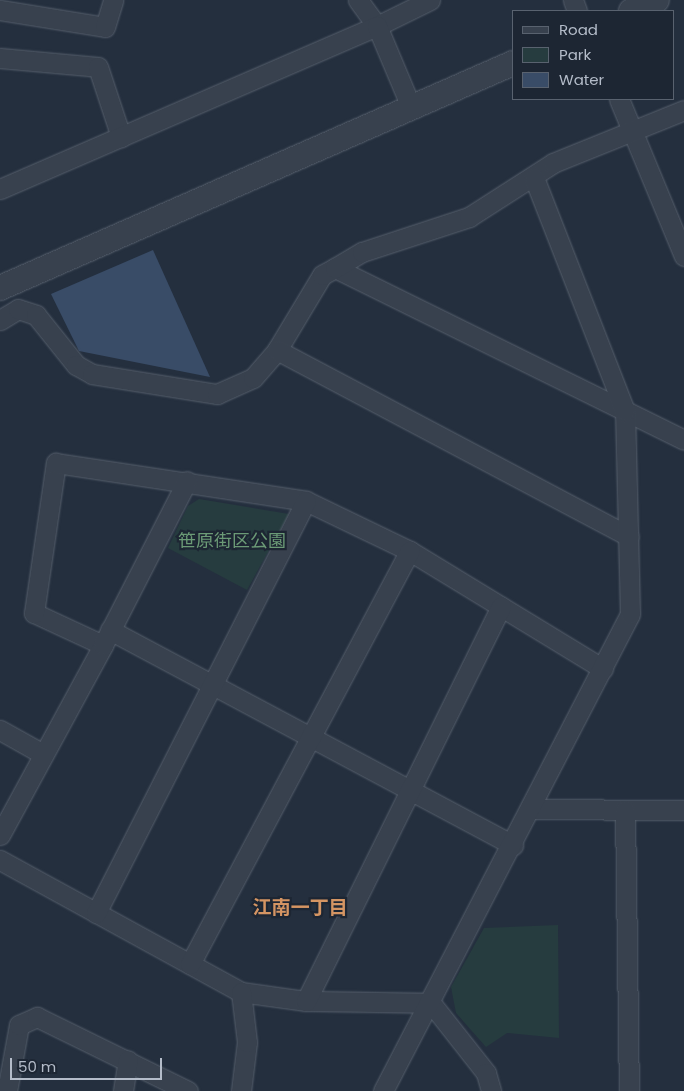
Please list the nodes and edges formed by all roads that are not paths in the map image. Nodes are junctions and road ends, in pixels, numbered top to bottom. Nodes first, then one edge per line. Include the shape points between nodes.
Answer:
1 (112, 0) edge
2 (358, 0) edge
3 (430, 0) edge
4 (657, 0) edge
5 (0, 10) edge
6 (633, 10) edge
7 (377, 26) junction
8 (0, 58) edge
9 (512, 63) edge
10 (620, 100) edge
11 (411, 108) junction
12 (684, 110) edge
13 (634, 128) junction
14 (121, 137) junction
15 (534, 178) junction
16 (0, 190) edge
17 (684, 256) edge
18 (335, 268) junction
19 (0, 287) edge
20 (0, 320) edge
21 (277, 350) junction
22 (626, 411) junction
23 (684, 440) edge
24 (186, 481) junction
25 (306, 501) junction
26 (629, 536) junction
27 (410, 551) junction
28 (501, 606) junction
29 (107, 637) junction
30 (603, 669) junction
31 (211, 684) junction
32 (0, 730) edge
33 (311, 737) junction
34 (43, 754) junction
35 (409, 790) junction
36 (531, 809) junction
37 (625, 810) junction
38 (684, 810) edge
39 (0, 835) edge
40 (513, 844) junction
41 (0, 860) edge
42 (96, 913) junction
43 (190, 964) junction
44 (241, 992) junction
45 (306, 1001) junction
46 (431, 1003) junction
47 (128, 1060) junction
48 (7, 1091) edge
49 (123, 1091) edge
50 (188, 1091) edge
51 (241, 1091) edge
52 (383, 1091) edge
53 (491, 1091) edge
54 (629, 1091) edge

1 - 5 street via 105,27
2 - 7 street
3 - 7 street
4 - 6 street
7 - 11 street
7 - 14 street
8 - 14 street via 98,67
9 - 11 street
10 - 13 street
11 - 19 street
12 - 13 street
13 - 15 street via 553,163
13 - 17 street
14 - 16 street
15 - 18 street via 469,217 362,252
15 - 22 street
18 - 21 street via 322,275
18 - 22 street
20 - 21 street via 18,309 36,315 76,365 92,374 217,394 253,378
21 - 26 street
22 - 23 street
22 - 26 street
24 - 25 street
24 - 29 street
24 - 29 street via 56,463 34,613
25 - 27 street
25 - 31 street
26 - 30 street via 630,614
27 - 28 street
27 - 33 street
28 - 30 street
28 - 35 street
29 - 31 street
29 - 34 street
30 - 36 street
31 - 33 street
31 - 42 street
32 - 34 street
33 - 35 street
33 - 43 street
34 - 39 street
35 - 40 street
35 - 45 street
36 - 37 street
36 - 40 street
37 - 38 street
37 - 54 street
40 - 46 street
41 - 42 street
42 - 43 street
43 - 44 street
44 - 45 street
44 - 51 street via 247,1042
45 - 46 street
46 - 52 street
46 - 53 street via 486,1073
47 - 48 street via 37,1017 19,1025
47 - 49 street
47 - 50 street

